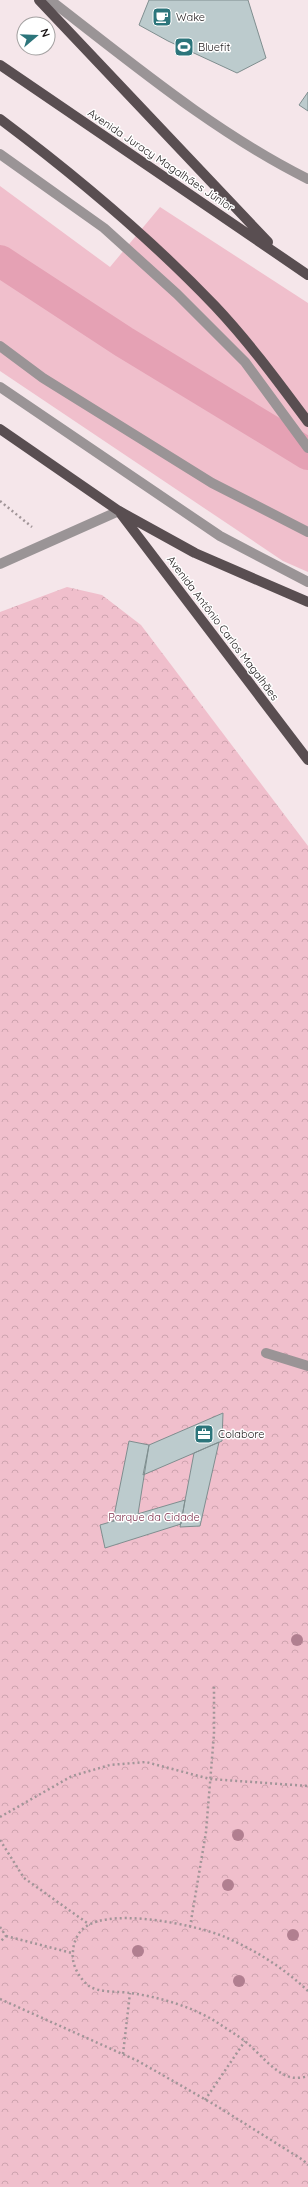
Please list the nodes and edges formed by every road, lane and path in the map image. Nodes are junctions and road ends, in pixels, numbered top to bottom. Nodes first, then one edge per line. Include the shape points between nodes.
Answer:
1 (39, 0) edge
2 (50, 0) edge
3 (0, 65) edge
4 (0, 119) edge
5 (0, 154) edge
6 (308, 179) edge
7 (281, 256) junction
8 (308, 275) edge
9 (0, 346) edge
10 (0, 387) edge
11 (308, 422) edge
12 (0, 429) edge
13 (308, 448) edge
14 (0, 501) edge
15 (119, 511) junction
16 (308, 532) edge
17 (48, 541) junction
18 (0, 564) edge
19 (308, 582) edge
20 (308, 602) edge
21 (308, 760) edge
22 (266, 1353) dead end
23 (308, 1366) edge
24 (214, 1685) dead end
25 (210, 1779) junction
26 (308, 1786) edge
27 (0, 1818) edge
28 (0, 1840) edge
29 (90, 1925) junction
30 (0, 1927) edge
31 (190, 1927) junction
32 (6, 1936) junction
33 (0, 1942) edge
34 (72, 1953) junction
35 (308, 1991) edge
36 (130, 1993) junction
37 (0, 1999) edge
38 (245, 2041) junction
39 (123, 2054) junction
40 (308, 2076) edge
41 (205, 2100) junction
42 (308, 2165) edge

1 - 7 main road
2 - 6 street via 210,122
3 - 7 main road, Avenida Juracy Magalhães Júnior
4 - 11 main road via 128,222 215,307 271,373
5 - 13 street via 104,228 177,294 245,362
7 - 8 main road, Avenida Juracy Magalhães Júnior
9 - 16 street via 43,378 212,483
10 - 19 street via 220,536
12 - 15 main road
14 - 17 path
15 - 17 street
15 - 20 main road via 195,553
15 - 21 main road, Avenida Antônio Carlos Magalhães
17 - 18 street
22 - 23 street
24 - 25 path
25 - 26 path
25 - 27 path via 146,1762 110,1765 72,1776
25 - 31 path via 206,1832
28 - 29 path via 24,1878
29 - 31 path via 104,1919 124,1917
29 - 34 path via 80,1931
30 - 32 path
31 - 35 path via 224,1937 251,1951 283,1969
32 - 33 path
32 - 34 path
34 - 36 path via 79,1975 90,1986
36 - 38 path via 187,2008 217,2022
36 - 39 path
37 - 39 path
38 - 40 path via 287,2076
38 - 41 path
39 - 41 path
41 - 42 path

